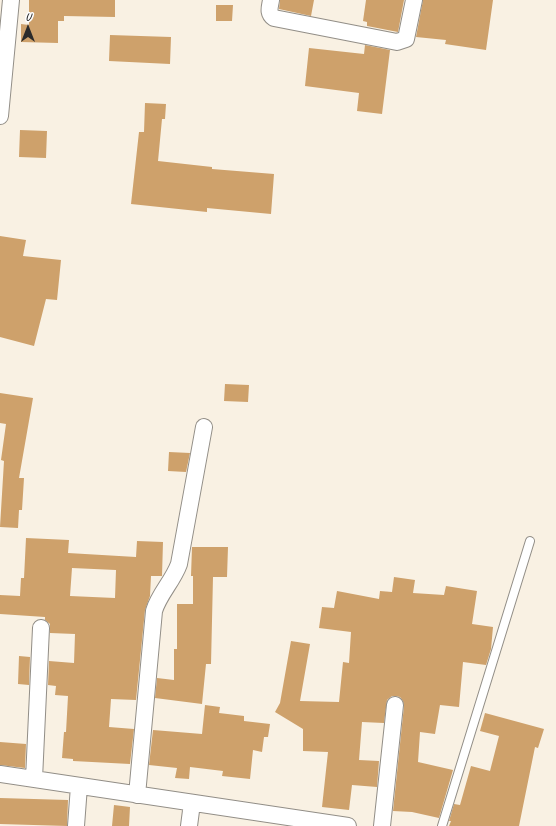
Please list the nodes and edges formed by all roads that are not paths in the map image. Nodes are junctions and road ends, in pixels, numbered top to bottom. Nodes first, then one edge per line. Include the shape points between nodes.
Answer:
1 (11, 0) edge
2 (271, 0) edge
3 (414, 0) edge
4 (0, 116) edge
5 (204, 427) dead end
6 (530, 541) dead end
7 (41, 628) dead end
8 (395, 705) dead end
9 (0, 774) edge
10 (34, 779) junction
11 (79, 786) junction
12 (137, 795) junction
13 (192, 803) junction
14 (324, 824) edge
15 (76, 826) edge
16 (188, 826) edge
17 (348, 826) edge
18 (382, 826) edge
19 (442, 826) edge

1 - 4 street
2 - 3 street via 269,12 274,18 397,42 406,39
5 - 12 street via 179,564 176,575 157,602 154,611
6 - 19 lane
7 - 10 street
8 - 18 street
9 - 10 street
10 - 11 street
11 - 12 street
11 - 15 street
12 - 13 street
13 - 14 street
13 - 16 street
14 - 17 street

